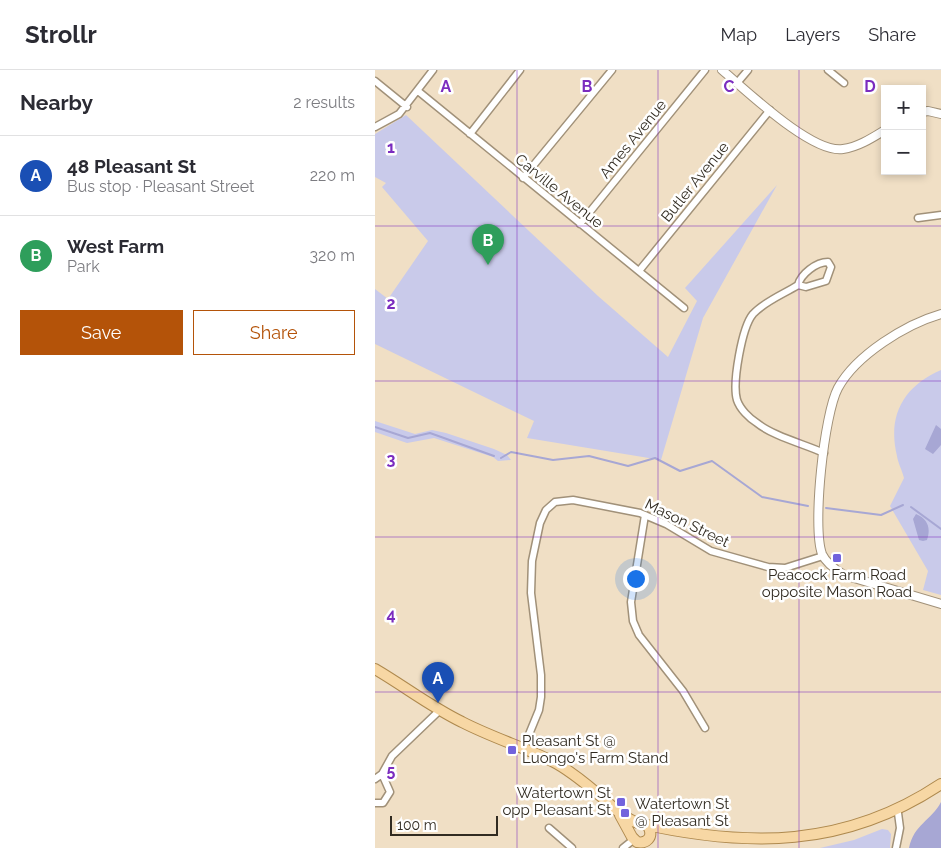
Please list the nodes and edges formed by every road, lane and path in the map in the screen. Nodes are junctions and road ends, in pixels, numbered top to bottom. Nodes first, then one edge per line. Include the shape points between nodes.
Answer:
1 (433, 70) edge
2 (520, 70) edge
3 (612, 70) edge
4 (705, 70) edge
5 (722, 70) edge
6 (748, 70) edge
7 (828, 70) edge
8 (375, 81) edge
9 (737, 83) junction
10 (844, 83) dead end
11 (418, 91) junction
12 (407, 107) junction
13 (770, 110) junction
14 (926, 112) edge
15 (941, 114) edge
16 (375, 127) edge
17 (881, 132) edge
18 (470, 134) junction
19 (523, 178) junction
20 (941, 215) edge
21 (918, 218) dead end
22 (580, 224) junction
23 (639, 270) junction
24 (799, 285) junction
25 (684, 308) dead end
26 (941, 314) edge
27 (824, 453) junction
28 (645, 515) junction
29 (823, 556) junction
30 (941, 604) edge
31 (375, 669) edge
32 (440, 710) junction
33 (705, 728) dead end
34 (523, 749) junction
35 (382, 774) junction
36 (375, 780) edge
37 (941, 784) edge
38 (375, 803) edge
39 (618, 812) junction
40 (898, 813) junction
41 (549, 828) dead end
42 (640, 840) edge
43 (572, 848) edge
44 (623, 848) edge
45 (896, 848) edge

1 - 11 street
2 - 18 street
3 - 19 street
4 - 22 street, Ames Avenue
5 - 9 street
6 - 9 street
7 - 10 street
8 - 12 street
9 - 13 street
11 - 12 street
11 - 18 street, Carville Avenue
12 - 16 street
13 - 17 street via 827,149 841,150
13 - 23 street, Butler Avenue
14 - 15 street
18 - 19 street, Carville Avenue
19 - 22 street, Carville Avenue
20 - 21 street
22 - 23 street, Carville Avenue
23 - 25 street, Carville Avenue
24 - 24 street via 807,287 826,281 831,267 828,262 818,264 802,276
24 - 27 street via 756,311 749,319 736,386 737,400 742,410 757,424
26 - 27 street via 901,331 847,374 833,401
27 - 29 street via 819,536
28 - 29 street, Mason Street via 711,551 768,568 785,568
28 - 33 street via 631,602 633,621 639,635 683,691
28 - 34 street, Mason Street via 573,500 555,502 546,510 532,561 531,593 541,697
29 - 30 street via 843,576
31 - 32 main road
32 - 34 main road
32 - 35 street via 392,756
34 - 39 main road via 553,762
35 - 36 street
35 - 38 street via 390,792 383,803
37 - 40 main road
39 - 42 main road
39 - 42 main road via 639,824
40 - 42 main road via 848,835 808,845 741,845 694,840 664,832
40 - 45 street via 900,828
41 - 43 street
42 - 44 street

